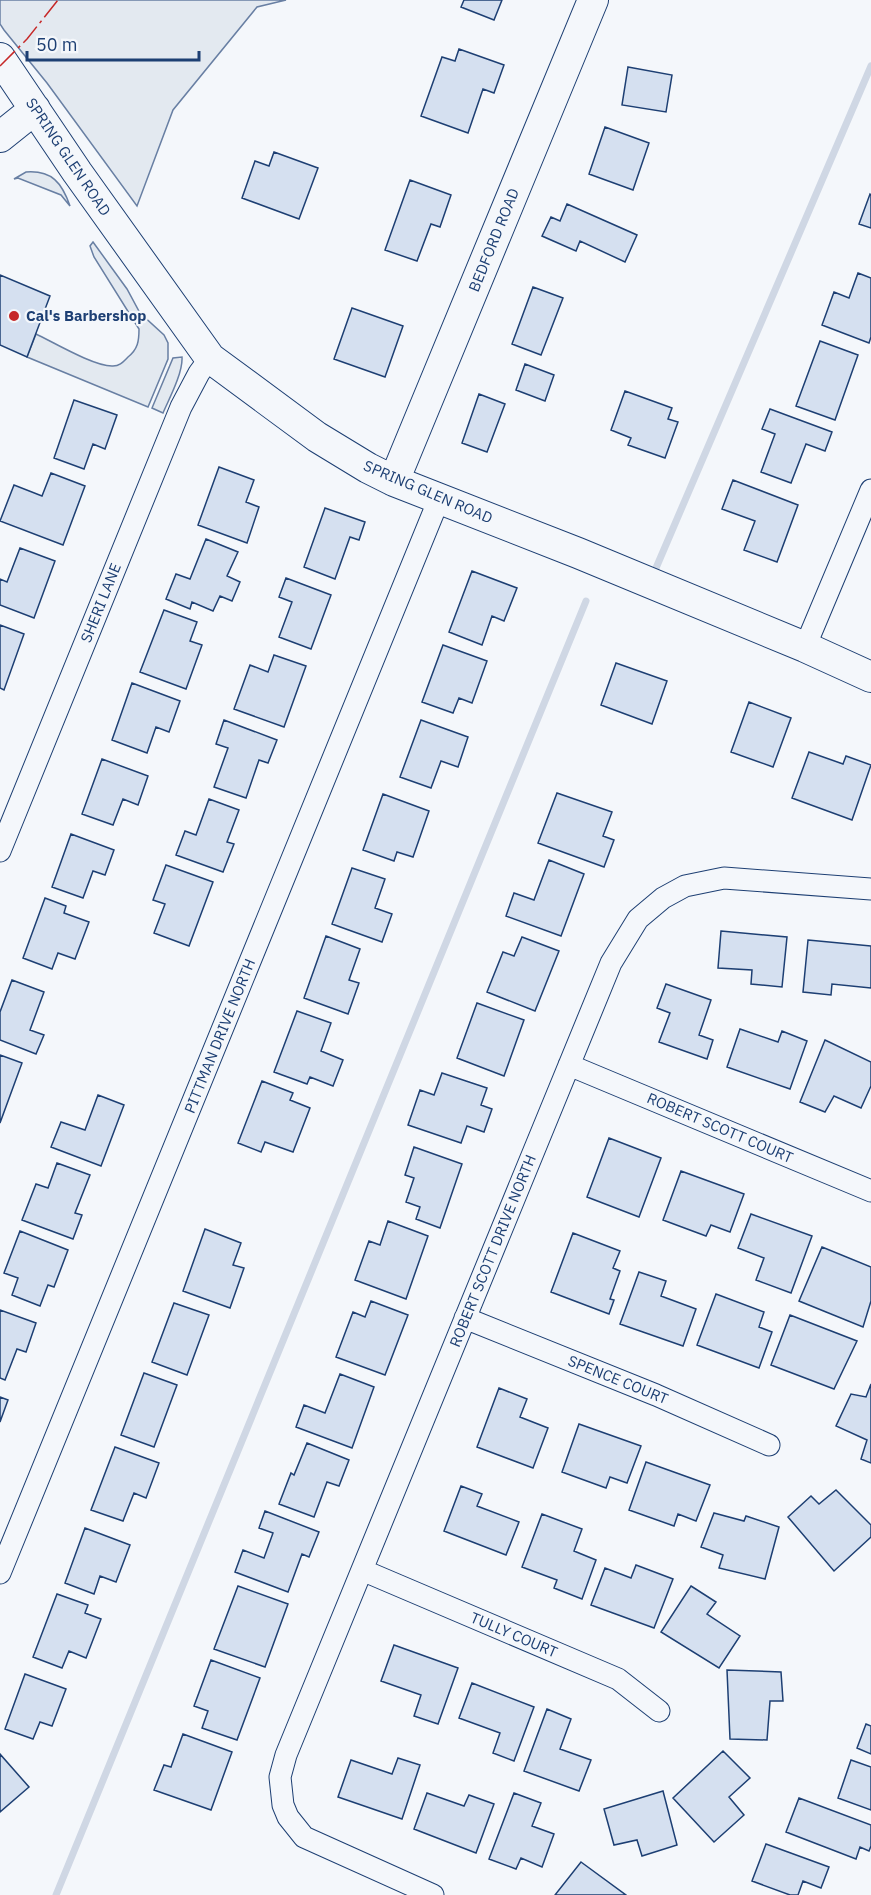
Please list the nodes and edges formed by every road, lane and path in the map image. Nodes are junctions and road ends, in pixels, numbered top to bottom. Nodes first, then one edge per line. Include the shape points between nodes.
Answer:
1 (593, 0) edge
2 (0, 58) edge
3 (35, 109) junction
4 (0, 137) edge
5 (210, 358) junction
6 (394, 481) junction
7 (871, 490) edge
8 (439, 499) junction
9 (805, 647) junction
10 (871, 678) edge
11 (0, 851) edge
12 (871, 889) edge
13 (569, 1065) junction
14 (871, 1191) edge
15 (465, 1318) junction
16 (769, 1445) dead end
17 (362, 1570) junction
18 (0, 1573) edge
19 (659, 1711) dead end
20 (434, 1895) edge

1 - 6 street, BEDFORD ROAD
2 - 3 street, SPRING GLEN ROAD
3 - 4 street
3 - 5 street, SPRING GLEN ROAD
5 - 6 street, SPRING GLEN ROAD via 317,437
5 - 11 street, SHERI LANE via 181,407
6 - 8 street, SPRING GLEN ROAD
7 - 9 street
8 - 9 street, SPRING GLEN ROAD
8 - 18 street, PITTMAN DRIVE NORTH
9 - 10 street, SPRING GLEN ROAD
12 - 13 street, ROBERT SCOTT DRIVE NORTH via 724,878 685,886 663,898 638,919 619,948
13 - 14 street, ROBERT SCOTT COURT
13 - 15 street, ROBERT SCOTT DRIVE NORTH
15 - 16 street, SPENCE COURT
15 - 17 street, ROBERT SCOTT DRIVE NORTH
17 - 19 street, TULLY COURT via 618,1679
17 - 20 street, ROBERT SCOTT DRIVE NORTH via 286,1755 280,1777 283,1805 304,1837

